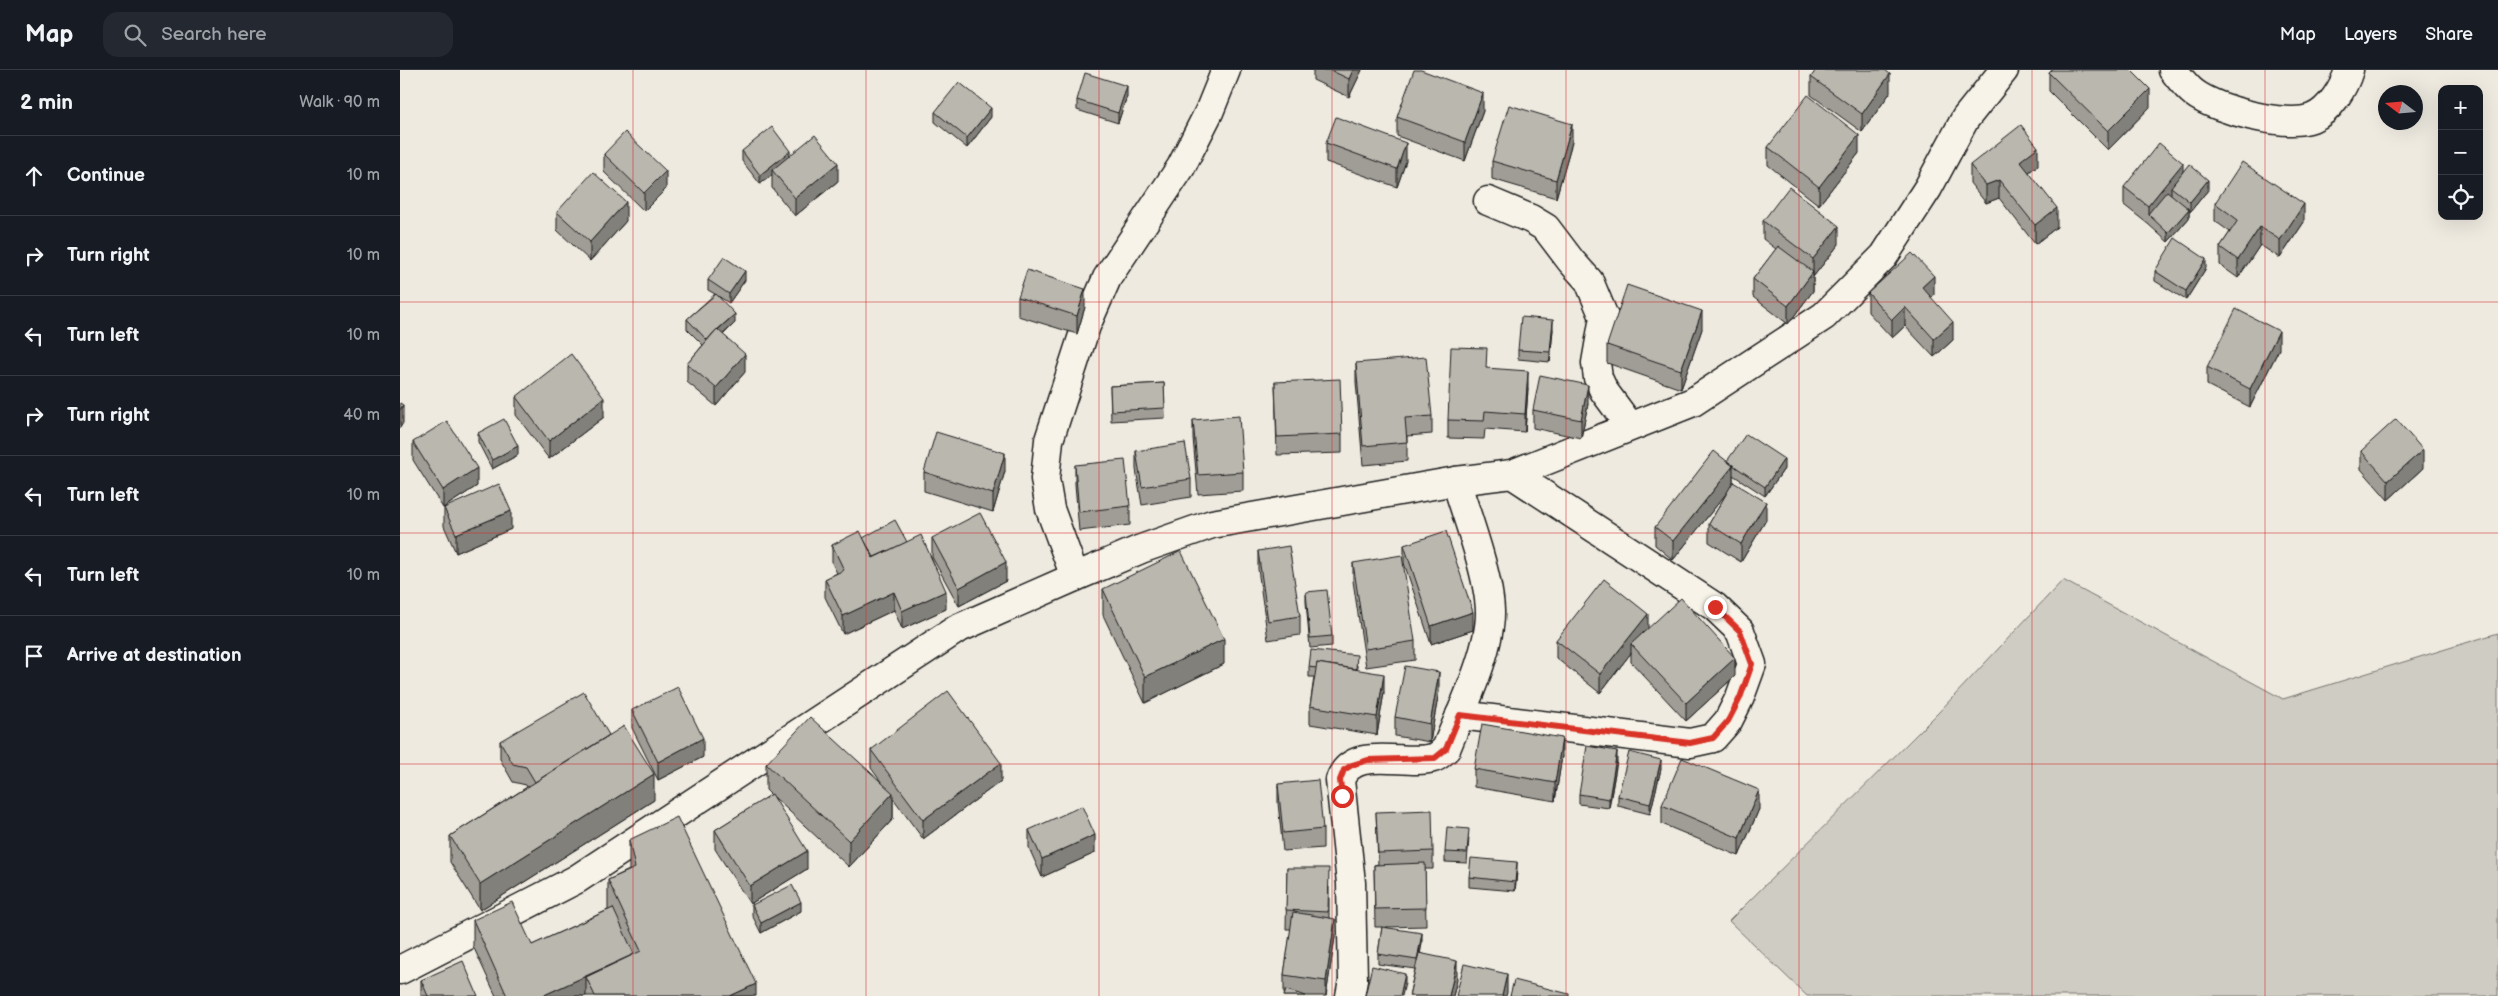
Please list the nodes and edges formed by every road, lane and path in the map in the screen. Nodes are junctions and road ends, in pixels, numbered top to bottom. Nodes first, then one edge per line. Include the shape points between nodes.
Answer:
1 (1226, 70) edge
2 (2004, 70) edge
3 (2173, 70) edge
4 (2349, 70) edge
5 (1488, 202) dead end
6 (1630, 426) junction
7 (1512, 474) junction
8 (1456, 481) junction
9 (1075, 577) junction
10 (1460, 715) junction
11 (400, 970) edge
12 (1350, 996) edge

1 - 9 street via 1181,168 1107,278 1086,326 1049,440 1045,479 1050,509
2 - 6 street via 1965,119 1928,188 1884,256 1824,316 1693,402
3 - 4 street via 2194,93 2230,110 2250,117 2311,119 2323,112 2337,95
5 - 6 street via 1546,228 1590,281 1604,317 1596,364 1598,378
6 - 7 street
7 - 8 street
7 - 10 street via 1715,607 1740,631 1752,664 1728,721 1713,738 1690,743
8 - 9 street via 1212,524
8 - 10 street via 1490,611 1486,645
9 - 11 street via 957,630 577,879
10 - 12 street via 1446,749 1435,758 1368,760 1344,770 1340,780 1351,883 1353,980

